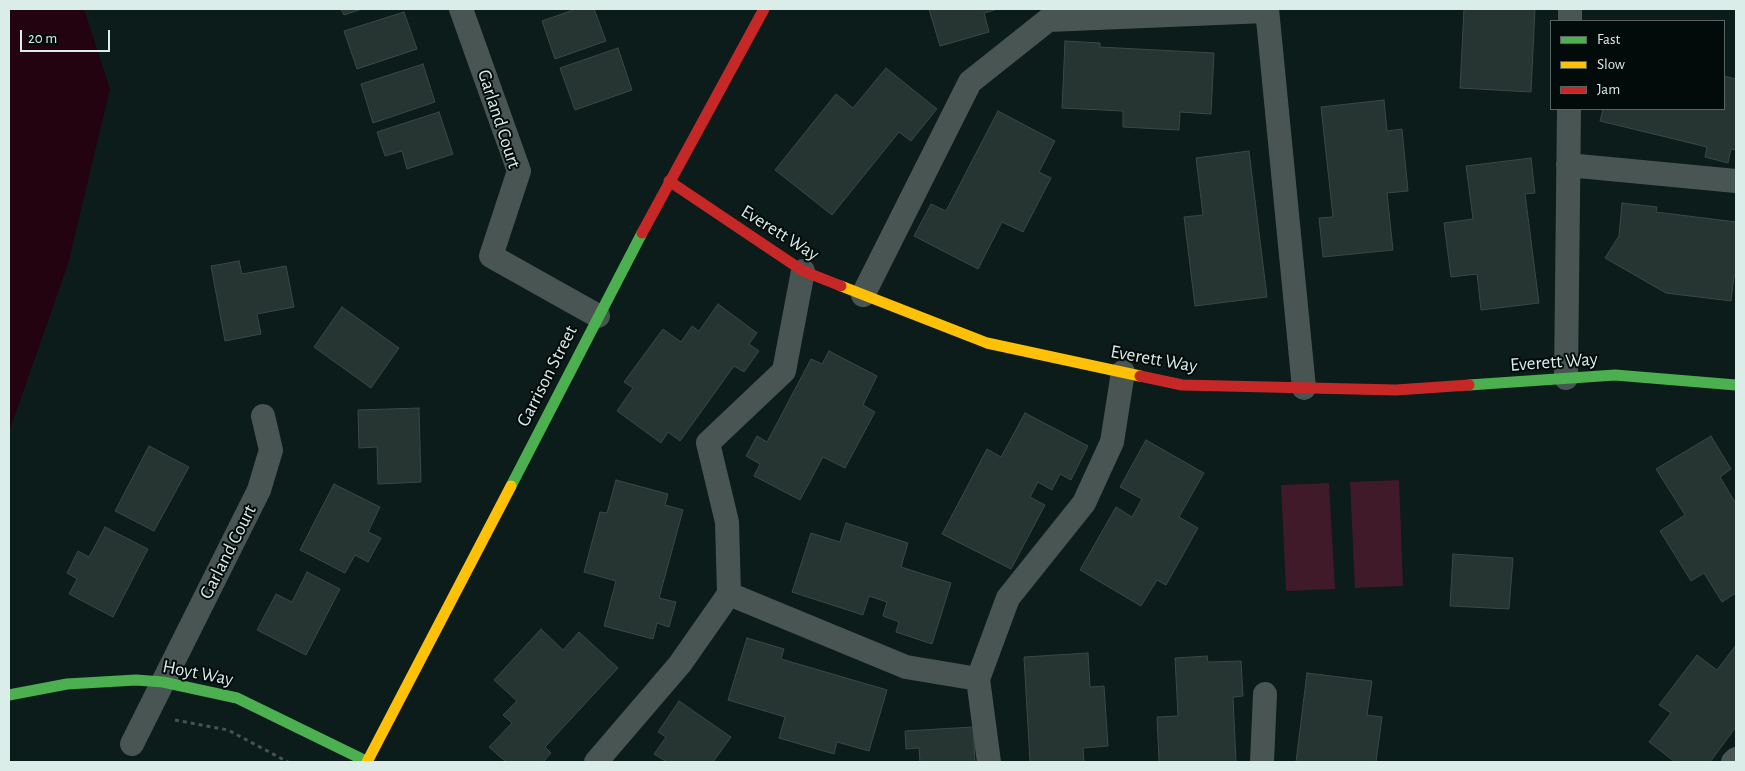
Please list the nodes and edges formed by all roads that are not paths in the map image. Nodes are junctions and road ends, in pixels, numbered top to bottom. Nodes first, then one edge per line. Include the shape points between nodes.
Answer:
1 (461, 9) edge
2 (764, 9) edge
3 (1266, 10) edge
4 (1046, 14) edge
5 (1569, 110) edge
6 (1568, 165) junction
7 (668, 181) junction
8 (1736, 181) edge
9 (803, 271) junction
10 (863, 295) junction
11 (598, 316) junction
12 (1124, 372) junction
13 (1566, 378) junction
14 (1736, 385) edge
15 (1304, 388) junction
16 (263, 416) dead end
17 (729, 594) junction
18 (978, 679) junction
19 (163, 682) junction
20 (1266, 694) dead end
21 (9, 695) edge
22 (132, 744) dead end
23 (1736, 759) edge
24 (367, 762) edge
25 (596, 762) edge
26 (989, 762) edge
27 (1262, 762) edge
28 (1733, 762) edge

1 - 11 street, Garland Court via 519,171 491,256
2 - 7 street, Garrison Street
3 - 4 street
3 - 15 street
4 - 10 street via 970,82
5 - 6 street
6 - 8 street
6 - 13 street
7 - 9 street, Everett Way
7 - 11 street, Garrison Street
9 - 10 street, Everett Way
9 - 17 street via 784,371 708,443 727,522
10 - 12 street, Everett Way via 987,343
11 - 24 street, Garrison Street
12 - 15 street, Everett Way via 1182,385
12 - 18 street via 1112,442 1084,502 1008,598
13 - 14 street, Everett Way via 1615,375
13 - 15 street, Everett Way via 1396,390
16 - 19 street, Garland Court via 271,450 259,490
17 - 18 street via 906,667
17 - 25 street via 680,664
18 - 26 street
19 - 21 street, Hoyt Way via 136,680 67,684
19 - 22 street, Garland Court
19 - 24 street, Hoyt Way via 237,698
20 - 27 street
23 - 28 street

